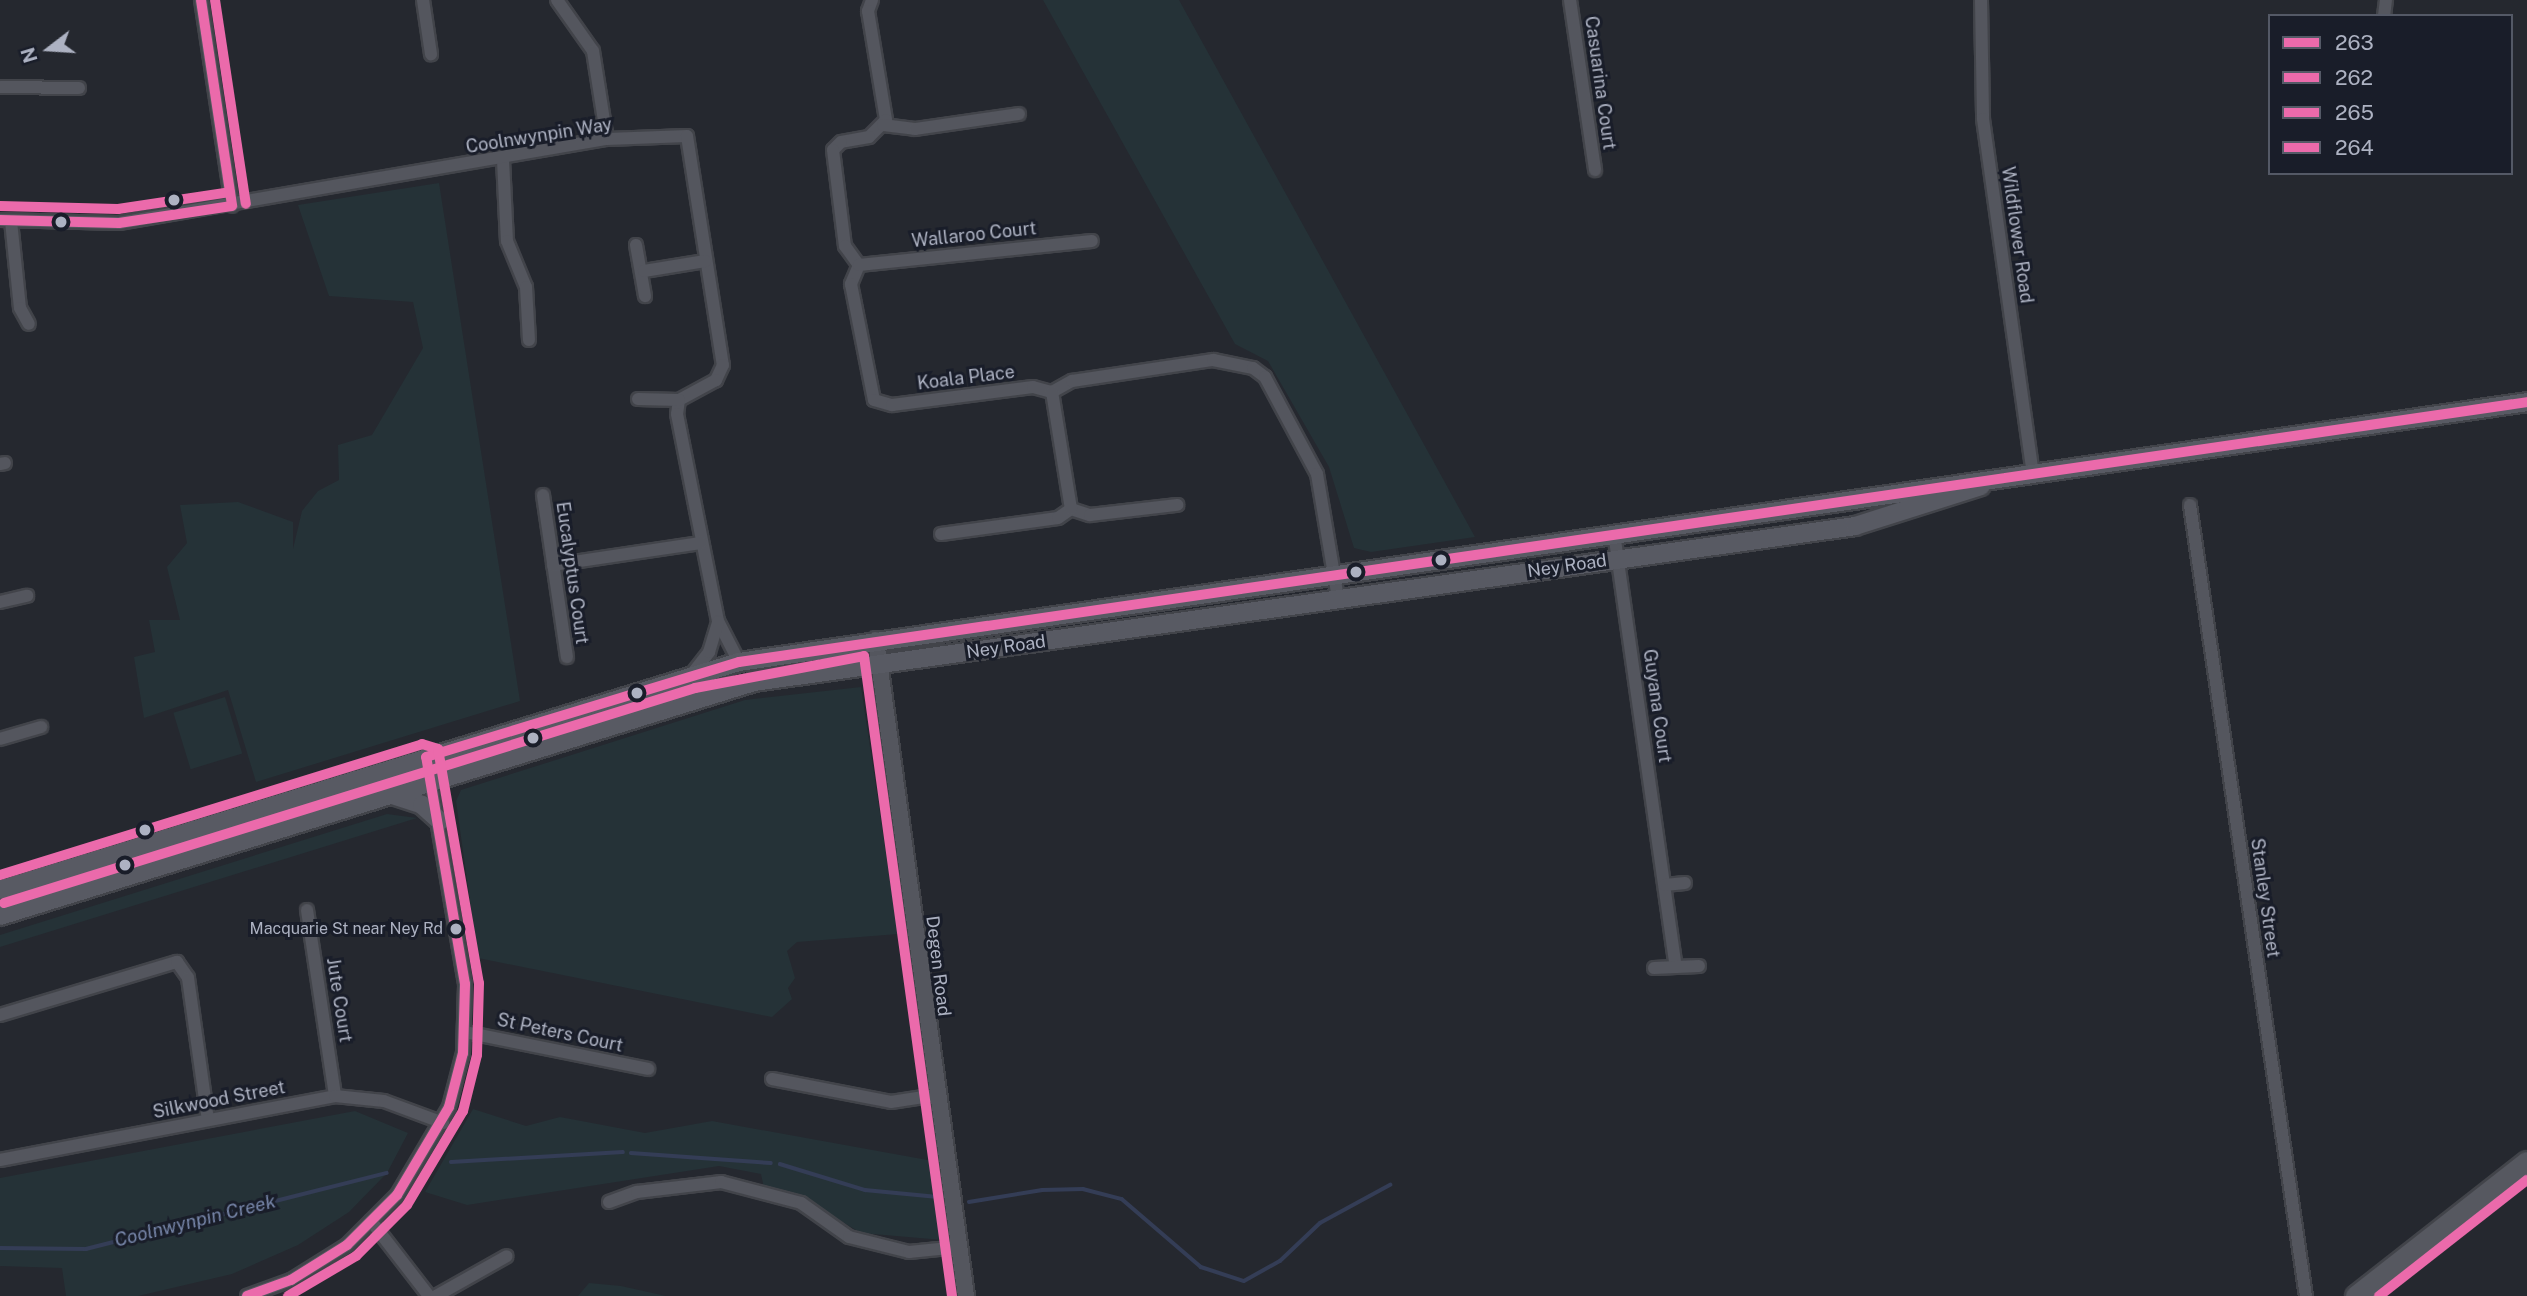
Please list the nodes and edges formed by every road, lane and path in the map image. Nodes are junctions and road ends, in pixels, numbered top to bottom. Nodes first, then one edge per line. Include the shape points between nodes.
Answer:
1 (201, 0) edge
2 (423, 0) edge
3 (557, 0) edge
4 (872, 0) edge
5 (1570, 0) edge
6 (1981, 0) edge
7 (431, 54) dead end
8 (0, 87) edge
9 (79, 88) dead end
10 (1019, 114) dead end
11 (883, 125) junction
12 (607, 139) junction
13 (503, 160) junction
14 (1595, 170) dead end
15 (232, 206) junction
16 (6, 221) edge
17 (1092, 241) dead end
18 (636, 245) dead end
19 (705, 261) junction
20 (859, 265) junction
21 (644, 271) junction
22 (645, 296) dead end
23 (29, 324) dead end
24 (529, 340) dead end
25 (1052, 392) junction
26 (638, 399) dead end
27 (679, 400) junction
28 (2527, 402) edge
29 (2033, 474) junction
30 (543, 495) dead end
31 (1177, 505) dead end
32 (2190, 505) dead end
33 (1071, 509) junction
34 (1614, 533) junction
35 (941, 534) dead end
36 (701, 542) junction
37 (1618, 558) junction
38 (553, 565) junction
39 (1334, 575) junction
40 (27, 596) dead end
41 (1338, 598) junction
42 (0, 602) edge
43 (718, 621) junction
44 (876, 640) junction
45 (567, 657) dead end
46 (739, 662) junction
47 (880, 665) junction
48 (692, 674) junction
49 (41, 727) dead end
50 (0, 739) edge
51 (426, 757) junction
52 (434, 779) junction
53 (386, 793) junction
54 (440, 821) junction
55 (1685, 883) dead end
56 (1665, 885) junction
57 (0, 890) edge
58 (307, 910) dead end
59 (0, 916) edge
60 (1676, 966) junction
61 (1699, 966) dead end
62 (1654, 968) dead end
63 (0, 1015) edge
64 (465, 1032) junction
65 (648, 1069) dead end
66 (772, 1079) dead end
67 (335, 1096) junction
68 (936, 1096) junction
69 (208, 1120) junction
70 (443, 1123) junction
71 (0, 1160) edge
72 (2527, 1162) edge
73 (609, 1202) dead end
74 (371, 1221) junction
75 (959, 1247) junction
76 (507, 1256) dead end
77 (247, 1296) edge
78 (429, 1296) edge
79 (436, 1296) edge
80 (966, 1296) edge
81 (2306, 1296) edge
82 (2356, 1296) edge

1 - 15 street
2 - 7 street
3 - 12 street via 593,51
4 - 11 street
5 - 14 street, Casuarina Court
6 - 29 street, Wildflower Road via 1983,119
8 - 9 street
10 - 11 street via 902,130
11 - 20 street via 833,150 845,246
12 - 13 street, Coolnwynpin Way
12 - 19 street, Coolnwynpin Way via 687,136
13 - 15 street, Coolnwynpin Way
13 - 24 street via 508,241 526,287
15 - 16 street, Coolnwynpin Way via 118,223
16 - 23 street via 20,308
17 - 20 street, Wallaroo Court
18 - 21 street
19 - 21 street
19 - 27 street, Coolnwynpin Way via 723,365 716,380
20 - 25 street, Koala Place via 851,285 874,400 892,405 1033,387
21 - 22 street
25 - 33 street
25 - 39 street, Koala Place via 1072,381 1213,360 1253,368 1307,448
26 - 27 street, Coolnwynpin Way
27 - 36 street
28 - 29 main road, Ney Road
29 - 34 main road, Ney Road
29 - 37 main road, Ney Road via 1855,526
30 - 38 street, Eucalyptus Court
31 - 33 street via 1090,515
32 - 81 street, Stanley Street
33 - 35 street via 1058,518
34 - 37 street, Guyana Court
34 - 39 main road, Ney Road
36 - 38 street
36 - 43 street
37 - 41 main road, Ney Road
37 - 56 street, Guyana Court
38 - 45 street, Eucalyptus Court
39 - 41 street, Koala Place
39 - 44 main road, Ney Road
40 - 42 street
41 - 47 main road, Ney Road
43 - 46 street
43 - 48 street via 709,652
44 - 46 main road, Ney Road
44 - 47 street, Degen Road
46 - 48 main road, Ney Road
47 - 52 main road, Ney Road via 754,682
47 - 68 street, Degen Road
48 - 51 main road, Ney Road
49 - 50 street
51 - 52 street
51 - 57 main road, Ney Road
52 - 53 main road, Ney Road
52 - 54 street
53 - 54 main road via 422,805
53 - 59 main road, Ney Road
54 - 64 street via 464,984
55 - 56 street
56 - 60 street, Guyana Court
58 - 67 street, Jute Court
60 - 61 street
60 - 62 street
63 - 69 street via 177,961 188,978
64 - 65 street, St Peters Court
64 - 70 street
66 - 68 street via 891,1102
67 - 69 street, Silkwood Street
67 - 70 street, Silkwood Street via 384,1101
68 - 75 street, Degen Road
69 - 71 street, Silkwood Street
70 - 74 street via 397,1195
72 - 82 main road
73 - 75 street via 637,1192 721,1182 801,1203 849,1237 909,1252
74 - 77 street via 321,1263
74 - 78 street
75 - 80 street, Degen Road
76 - 79 street

